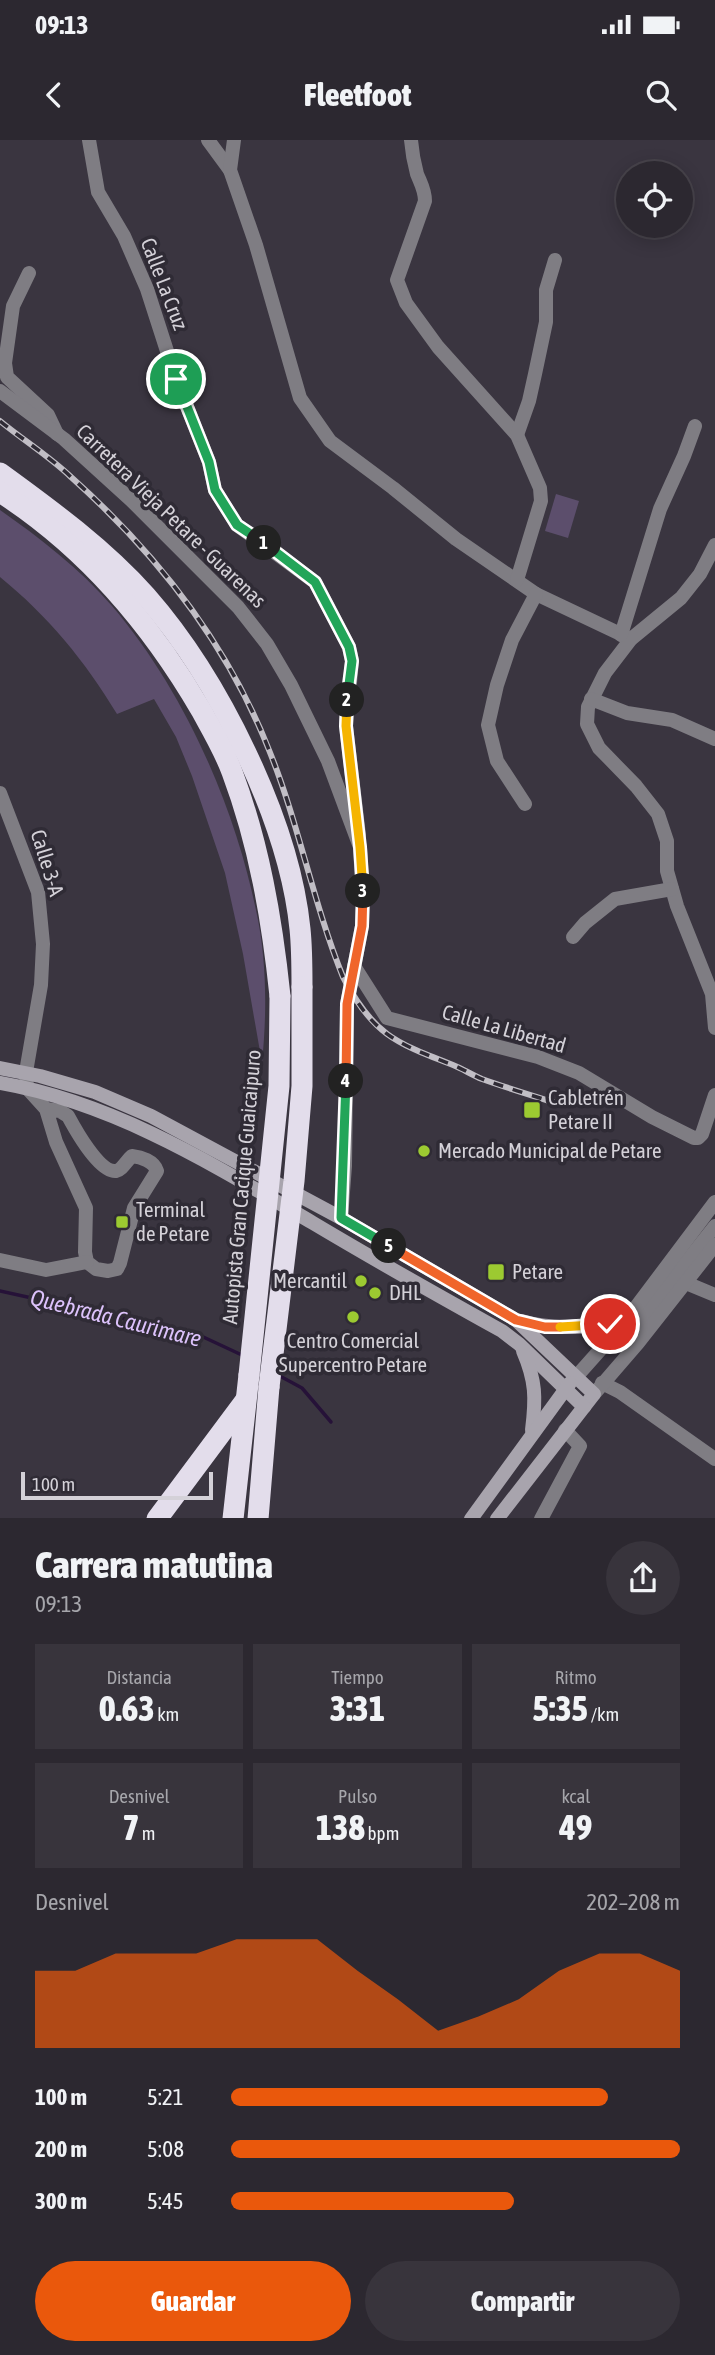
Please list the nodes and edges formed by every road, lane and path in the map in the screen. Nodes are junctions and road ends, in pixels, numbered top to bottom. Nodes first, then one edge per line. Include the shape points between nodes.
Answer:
1 (89, 140) edge
2 (208, 140) edge
3 (234, 140) edge
4 (411, 140) edge
5 (230, 170) junction
6 (555, 260) dead end
7 (29, 274) dead end
8 (0, 391) edge
9 (695, 426) dead end
10 (57, 434) junction
11 (517, 435) junction
12 (0, 473) edge
13 (0, 492) edge
14 (715, 545) edge
15 (517, 580) junction
16 (536, 594) junction
17 (626, 637) junction
18 (591, 699) junction
19 (715, 739) edge
20 (0, 793) edge
21 (525, 804) dead end
22 (360, 847) junction
23 (672, 889) junction
24 (573, 937) dead end
25 (354, 966) junction
26 (715, 1028) edge
27 (0, 1068) edge
28 (26, 1072) junction
29 (0, 1083) edge
30 (27, 1088) junction
31 (715, 1096) edge
32 (46, 1110) junction
33 (715, 1202) edge
34 (341, 1218) junction
35 (715, 1226) edge
36 (715, 1245) edge
37 (0, 1260) edge
38 (88, 1262) junction
39 (686, 1283) junction
40 (715, 1295) edge
41 (645, 1314) junction
42 (516, 1320) junction
43 (624, 1323) junction
44 (638, 1343) junction
45 (519, 1344) junction
46 (576, 1377) junction
47 (598, 1389) junction
48 (565, 1390) junction
49 (245, 1401) junction
50 (584, 1407) junction
51 (565, 1430) junction
52 (531, 1433) junction
53 (715, 1459) edge
54 (157, 1518) edge
55 (233, 1518) edge
56 (260, 1518) edge
57 (471, 1518) edge
58 (497, 1518) edge
59 (541, 1518) edge

1 - 22 street, Calle La Cruz via 98,192 147,289 215,490 237,525 315,582 349,647 352,661 346,726
2 - 5 street
3 - 5 street
4 - 11 street via 425,201 397,280 406,303 438,347
5 - 15 street via 300,398 330,442 456,540
6 - 11 street via 546,289 546,322 536,374
7 - 10 street via 13,306 7,377 48,415
8 - 10 street, Carretera Vieja Petare - Guarenas
9 - 17 street via 660,509
10 - 22 street, Carretera Vieja Petare - Guarenas via 212,580 267,644 328,761
11 - 15 street via 540,488 541,501
12 - 56 highway, bridge via 78,532 145,596 183,643 251,763 287,865 300,927 302,1096 269,1387
13 - 49 highway, Autopista Gran Cacique Guaicaipuro, bridge via 45,524 142,622 187,685 215,735 250,825 274,938 279,1086
14 - 17 street via 681,598
15 - 16 street
16 - 17 street
16 - 21 street via 512,640 488,725 497,761
17 - 18 street
18 - 19 street via 627,713 672,720
18 - 23 street via 587,724 594,739 658,814 667,841
20 - 28 street, Calle 3-A via 38,892 43,944
22 - 25 street, Carretera Vieja Petare - Guarenas via 362,915
23 - 24 street via 615,899
23 - 26 street via 712,994
25 - 31 street, Calle La Libertad via 387,1018 548,1061 698,1138
25 - 34 street, Carretera Vieja Petare - Guarenas via 347,1004
27 - 28 main road
28 - 30 street, Calle 3-A
28 - 34 main road via 151,1116
29 - 30 main road
30 - 32 street
30 - 45 main road via 89,1105 202,1158
32 - 38 street via 86,1208
32 - 38 street via 68,1116 100,1163 110,1170 117,1171 132,1156 156,1167 134,1208 117,1269 96,1269
33 - 43 street
34 - 42 main road
35 - 41 street
36 - 39 street
37 - 38 street via 46,1270
39 - 40 street
39 - 44 street
41 - 43 street
41 - 44 street
42 - 43 main road via 575,1328
42 - 46 main road
43 - 46 street
44 - 47 street
45 - 48 main road
45 - 52 main road via 535,1384
46 - 47 main road
46 - 48 main road
47 - 50 main road
47 - 53 street via 620,1392
48 - 50 main road
48 - 52 main road
49 - 54 highway
49 - 55 highway, Autopista Gran Cacique Guaicaipuro
50 - 51 main road
51 - 58 main road
51 - 59 street via 580,1446
52 - 57 main road

